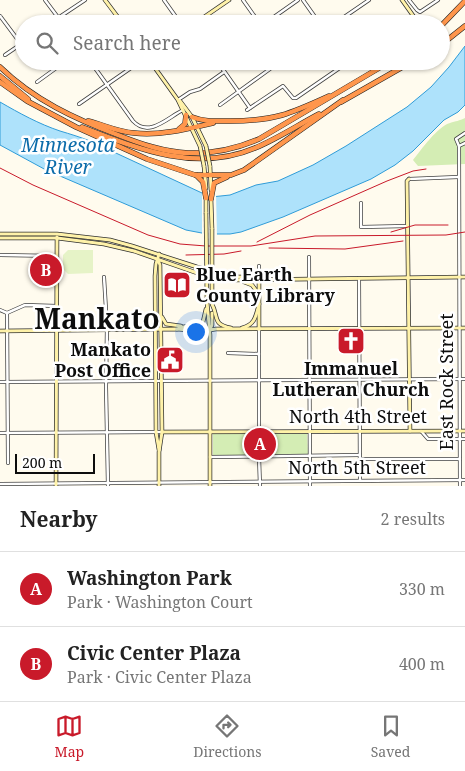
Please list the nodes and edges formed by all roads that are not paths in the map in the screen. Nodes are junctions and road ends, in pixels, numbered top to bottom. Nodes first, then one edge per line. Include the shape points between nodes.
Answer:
1 (45, 0) edge
2 (85, 0) edge
3 (105, 0) edge
4 (164, 0) edge
5 (229, 0) edge
6 (243, 0) edge
7 (298, 0) edge
8 (303, 0) edge
9 (369, 0) edge
10 (403, 0) edge
11 (409, 0) edge
12 (438, 0) edge
13 (465, 1) edge
14 (223, 2) edge
15 (57, 15) edge
16 (63, 15) edge
17 (116, 15) edge
18 (175, 15) edge
19 (206, 15) edge
20 (255, 15) edge
21 (276, 15) edge
22 (314, 15) edge
23 (347, 15) edge
24 (413, 15) edge
25 (0, 16) edge
26 (450, 18) edge
27 (465, 26) edge
28 (15, 34) edge
29 (450, 37) edge
30 (15, 48) edge
31 (5, 55) dead end
32 (0, 62) edge
33 (0, 67) edge
34 (54, 70) edge
35 (96, 70) edge
36 (128, 70) edge
37 (156, 70) edge
38 (268, 70) edge
39 (337, 70) edge
40 (376, 70) edge
41 (396, 70) edge
42 (224, 72) joint
43 (0, 76) edge
44 (0, 82) edge
45 (38, 82) dead end
46 (353, 84) junction
47 (106, 85) junction
48 (23, 87) junction
49 (238, 91) junction
50 (178, 100) junction
51 (343, 100) junction
52 (79, 104) dead end
53 (220, 105) dead end
54 (37, 106) junction
55 (183, 110) junction
56 (186, 116) junction
57 (58, 117) junction
58 (192, 117) junction
59 (75, 118) junction
60 (219, 122) junction
61 (198, 127) junction
62 (192, 128) junction
63 (177, 130) junction
64 (465, 133) edge
65 (465, 143) edge
66 (459, 146) junction
67 (195, 175) junction
68 (205, 175) junction
69 (211, 175) junction
70 (232, 175) junction
71 (458, 178) junction
72 (409, 179) joint
73 (205, 185) junction
74 (212, 185) junction
75 (209, 199) junction
76 (361, 203) dead end
77 (408, 226) junction
78 (0, 234) edge
79 (57, 236) junction
80 (0, 238) edge
81 (159, 254) junction
82 (0, 255) edge
83 (57, 256) junction
84 (309, 257) dead end
85 (158, 259) junction
86 (259, 266) dead end
87 (104, 277) dead end
88 (459, 277) junction
89 (309, 278) junction
90 (359, 278) junction
91 (409, 278) junction
92 (465, 278) edge
93 (259, 279) junction
94 (233, 280) junction
95 (259, 294) junction
96 (212, 303) junction
97 (207, 304) junction
98 (259, 304) junction
99 (57, 306) junction
100 (0, 310) edge
101 (7, 312) junction
102 (160, 314) junction
103 (182, 326) junction
104 (197, 326) junction
105 (359, 328) junction
106 (410, 328) junction
107 (460, 328) junction
108 (465, 328) edge
109 (176, 329) junction
110 (238, 329) junction
111 (259, 329) junction
112 (309, 329) junction
113 (107, 330) junction
114 (156, 330) junction
115 (161, 330) junction
116 (210, 330) junction
117 (0, 331) edge
118 (7, 331) junction
119 (57, 331) junction
120 (228, 353) dead end
121 (259, 354) junction
122 (465, 379) edge
123 (210, 380) junction
124 (259, 380) junction
125 (310, 380) junction
126 (359, 380) junction
127 (410, 380) junction
128 (460, 380) junction
129 (158, 381) junction
130 (0, 382) edge
131 (6, 382) junction
132 (56, 382) junction
133 (106, 382) junction
134 (210, 431) junction
135 (259, 431) junction
136 (410, 431) junction
137 (421, 431) junction
138 (460, 431) junction
139 (465, 431) edge
140 (57, 432) junction
141 (107, 432) junction
142 (156, 432) junction
143 (162, 432) junction
144 (310, 432) junction
145 (359, 432) junction
146 (0, 433) edge
147 (7, 433) junction
148 (460, 439) junction
149 (465, 439) edge
150 (159, 452) junction
151 (310, 456) junction
152 (259, 457) junction
153 (360, 457) junction
154 (210, 458) junction
155 (460, 459) junction
156 (8, 463) dead end
157 (360, 480) junction
158 (460, 480) junction
159 (465, 480) edge
160 (260, 481) junction
161 (310, 481) junction
162 (0, 484) edge
163 (108, 484) edge
164 (160, 484) edge
165 (210, 484) edge
166 (56, 485) edge
167 (260, 486) edge
168 (310, 486) edge
169 (460, 486) edge

1 - 15 street
2 - 16 street
3 - 17 main road
4 - 18 street
5 - 14 main road
6 - 20 street
7 - 21 street
8 - 22 street
9 - 23 street
10 - 24 main road
11 - 12 street via 420,12
13 - 26 highway
14 - 19 main road
25 - 28 street
27 - 29 highway
30 - 31 street
32 - 48 highway
33 - 48 highway
34 - 45 street
35 - 47 street
36 - 47 street
37 - 50 main road
38 - 49 street
39 - 49 street via 294,99 283,86 249,109
40 - 46 highway
41 - 51 highway
42 - 49 street
42 - 50 street
43 - 54 highway
44 - 54 highway
46 - 59 highway via 259,139 213,152 165,151
46 - 60 highway via 278,118
47 - 52 street
47 - 55 street via 139,127 153,127
48 - 59 highway
49 - 53 street
50 - 55 main road
50 - 58 main road
51 - 57 highway via 254,148 226,157 206,159 150,152
51 - 70 highway via 250,167
54 - 57 highway
55 - 56 main road
56 - 62 main road
56 - 63 highway via 185,124
57 - 67 highway via 124,149
58 - 60 highway
58 - 61 main road
59 - 63 highway via 134,133
60 - 61 highway
61 - 62 highway
61 - 69 main road, bridge via 206,146
62 - 63 highway
62 - 68 main road, bridge via 200,146
64 - 66 street via 456,139
65 - 66 street
66 - 71 street, East Rock Street
67 - 68 highway
67 - 73 highway
68 - 69 highway
68 - 73 main road
69 - 70 highway
69 - 74 main road
70 - 74 highway
71 - 72 street
71 - 88 street, East Rock Street
72 - 77 main road
73 - 75 highway
74 - 75 highway
75 - 96 main road, bridge
75 - 97 main road, bridge via 206,213
76 - 77 street via 361,227
77 - 91 main road
78 - 79 main road
79 - 80 main road
79 - 81 main road via 110,240
79 - 83 main road
79 - 85 main road via 134,250
81 - 85 main road
81 - 93 main road via 235,277
82 - 83 street
83 - 99 main road
84 - 89 street
85 - 94 main road via 200,274
85 - 102 main road
85 - 114 main road
86 - 93 street
87 - 113 street
88 - 91 main road
88 - 92 main road
88 - 107 street, East Rock Street
89 - 90 main road
89 - 93 main road
89 - 112 street
90 - 91 main road
90 - 105 street
91 - 106 main road
93 - 94 main road
93 - 95 main road
94 - 95 main road via 249,283
95 - 98 main road
96 - 110 main road via 217,322
96 - 116 main road
97 - 104 main road via 203,322
97 - 116 main road
98 - 110 main road via 252,324
98 - 111 main road
99 - 101 street via 25,305
99 - 119 main road
100 - 101 street
101 - 118 street
102 - 103 main road via 166,324
102 - 115 main road
103 - 104 main road
103 - 109 main road
104 - 116 main road
105 - 106 main road
105 - 112 main road
105 - 126 street
106 - 107 main road
106 - 127 main road
107 - 108 main road
107 - 128 street, East Rock Street
109 - 115 main road
109 - 116 main road
110 - 111 main road
110 - 116 main road
111 - 112 main road
111 - 121 street
112 - 125 street
113 - 114 main road
113 - 119 main road
113 - 133 street
114 - 115 main road
114 - 129 main road
115 - 129 main road
116 - 123 main road
117 - 118 main road
118 - 119 main road
118 - 131 street
119 - 132 main road
120 - 121 street
121 - 124 street
122 - 128 street
123 - 124 street
123 - 129 street
123 - 134 main road
124 - 125 street
124 - 135 street
125 - 126 street
125 - 144 street
126 - 127 street
126 - 145 street
127 - 128 street
127 - 136 main road
128 - 138 street, East Rock Street
129 - 133 street
129 - 142 main road
129 - 143 main road
130 - 131 street
131 - 132 street
131 - 147 street
132 - 133 street
132 - 140 main road
133 - 141 street
134 - 135 main road, North 4th Street
134 - 143 main road, North 4th Street
134 - 154 main road
135 - 144 main road, North 4th Street
136 - 137 main road, North 4th Street
136 - 145 main road, North 4th Street
137 - 138 main road, North 4th Street
137 - 148 street via 428,439
138 - 139 main road, North 4th Street
138 - 148 street, East Rock Street
140 - 141 street
140 - 147 street
140 - 166 main road
141 - 142 street
141 - 163 street
142 - 143 street
142 - 150 main road
143 - 150 main road
144 - 145 main road, North 4th Street
144 - 151 street
145 - 153 street
146 - 147 street
147 - 156 street
148 - 149 street
148 - 155 street, East Rock Street
150 - 164 main road
151 - 152 street
151 - 153 street
151 - 161 street
152 - 154 street
152 - 160 street
153 - 155 street
153 - 157 street
154 - 165 main road
155 - 158 street, East Rock Street
157 - 158 street, North 5th Street
157 - 161 street, North 5th Street
158 - 159 street, North 5th Street
158 - 169 street, East Rock Street
160 - 161 street, North 5th Street
160 - 165 street, North 5th Street
160 - 167 street
161 - 168 street
162 - 166 street, North 5th Street
163 - 164 street, North 5th Street
163 - 166 street, North 5th Street
164 - 165 street, North 5th Street

